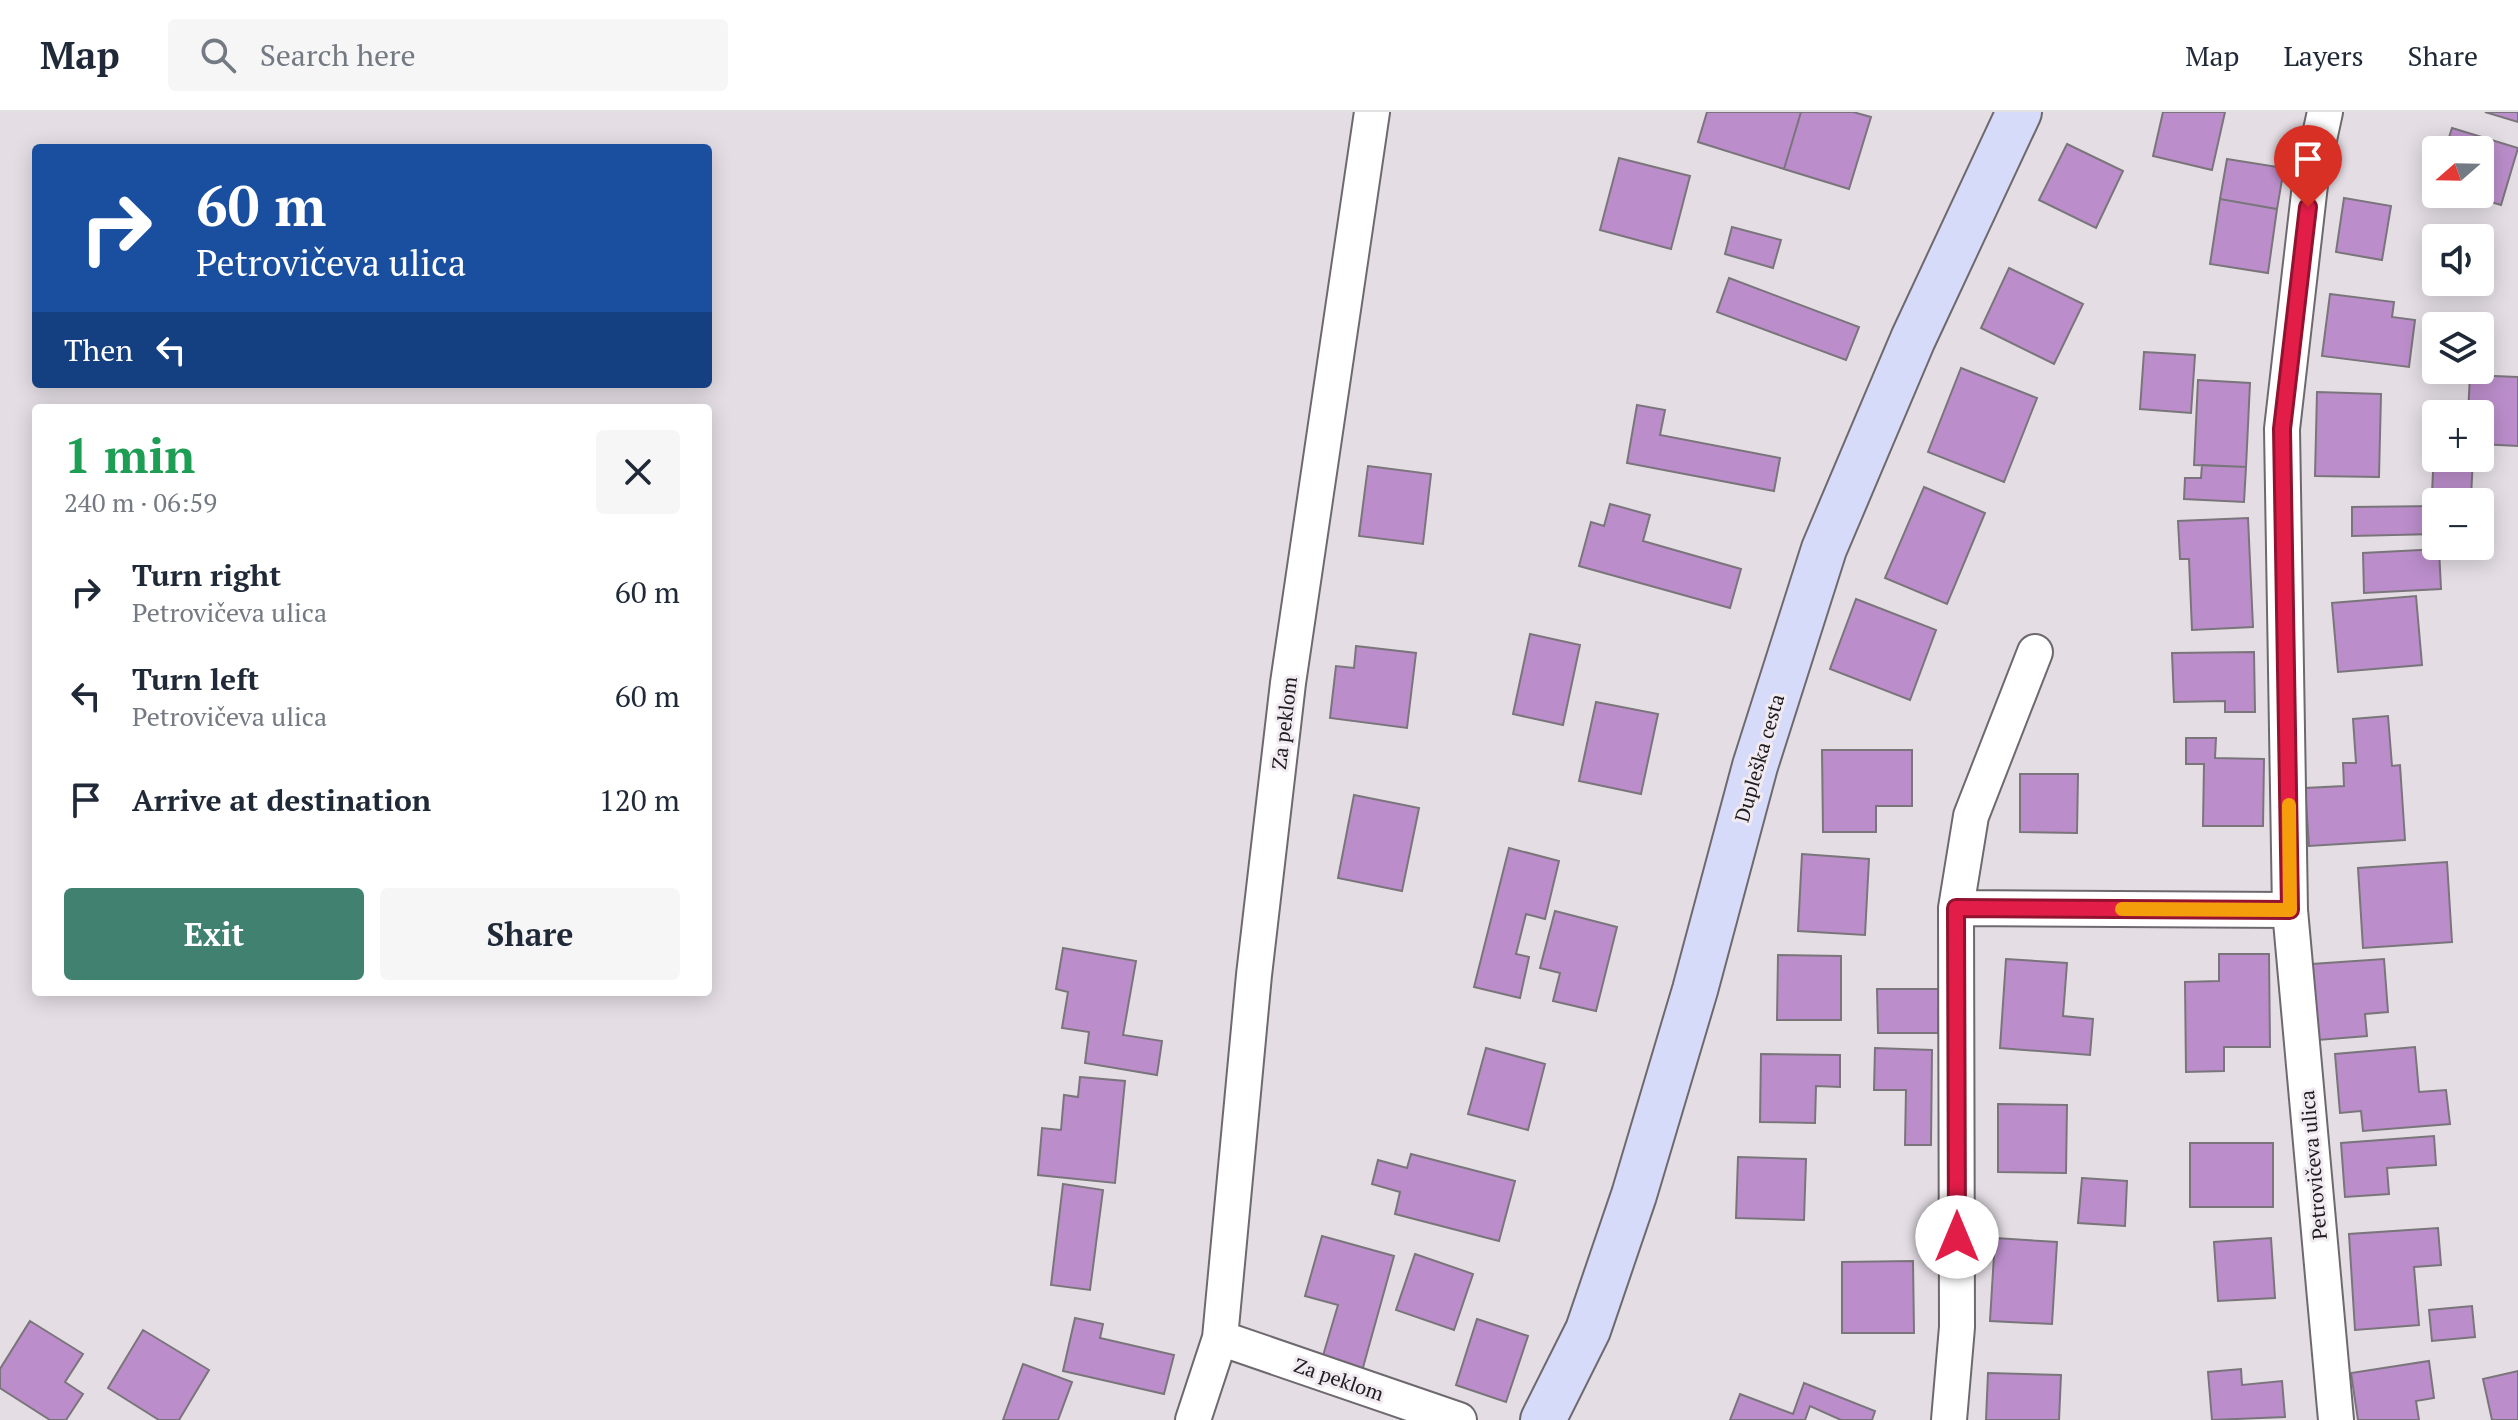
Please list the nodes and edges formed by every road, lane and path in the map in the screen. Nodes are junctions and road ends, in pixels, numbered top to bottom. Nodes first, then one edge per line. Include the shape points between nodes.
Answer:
1 (1372, 112) edge
2 (2019, 112) edge
3 (2325, 112) edge
4 (2035, 652) dead end
5 (1956, 908) junction
6 (2290, 910) junction
7 (1220, 1338) junction
8 (1193, 1420) edge
9 (1459, 1420) edge
10 (1543, 1420) edge
11 (1949, 1420) edge
12 (2336, 1420) edge

1 - 7 street, Za peklom via 1288,683
2 - 10 street, Dupleška cesta via 1913,339 1824,549 1755,766 1634,1195 1588,1330
3 - 6 street, Petrovičeva ulica via 2311,176 2282,429
4 - 5 street via 1971,816
5 - 6 street
5 - 11 street via 1957,1327
6 - 12 street, Petrovičeva ulica
7 - 8 street, Za peklom
7 - 9 street, Za peklom

